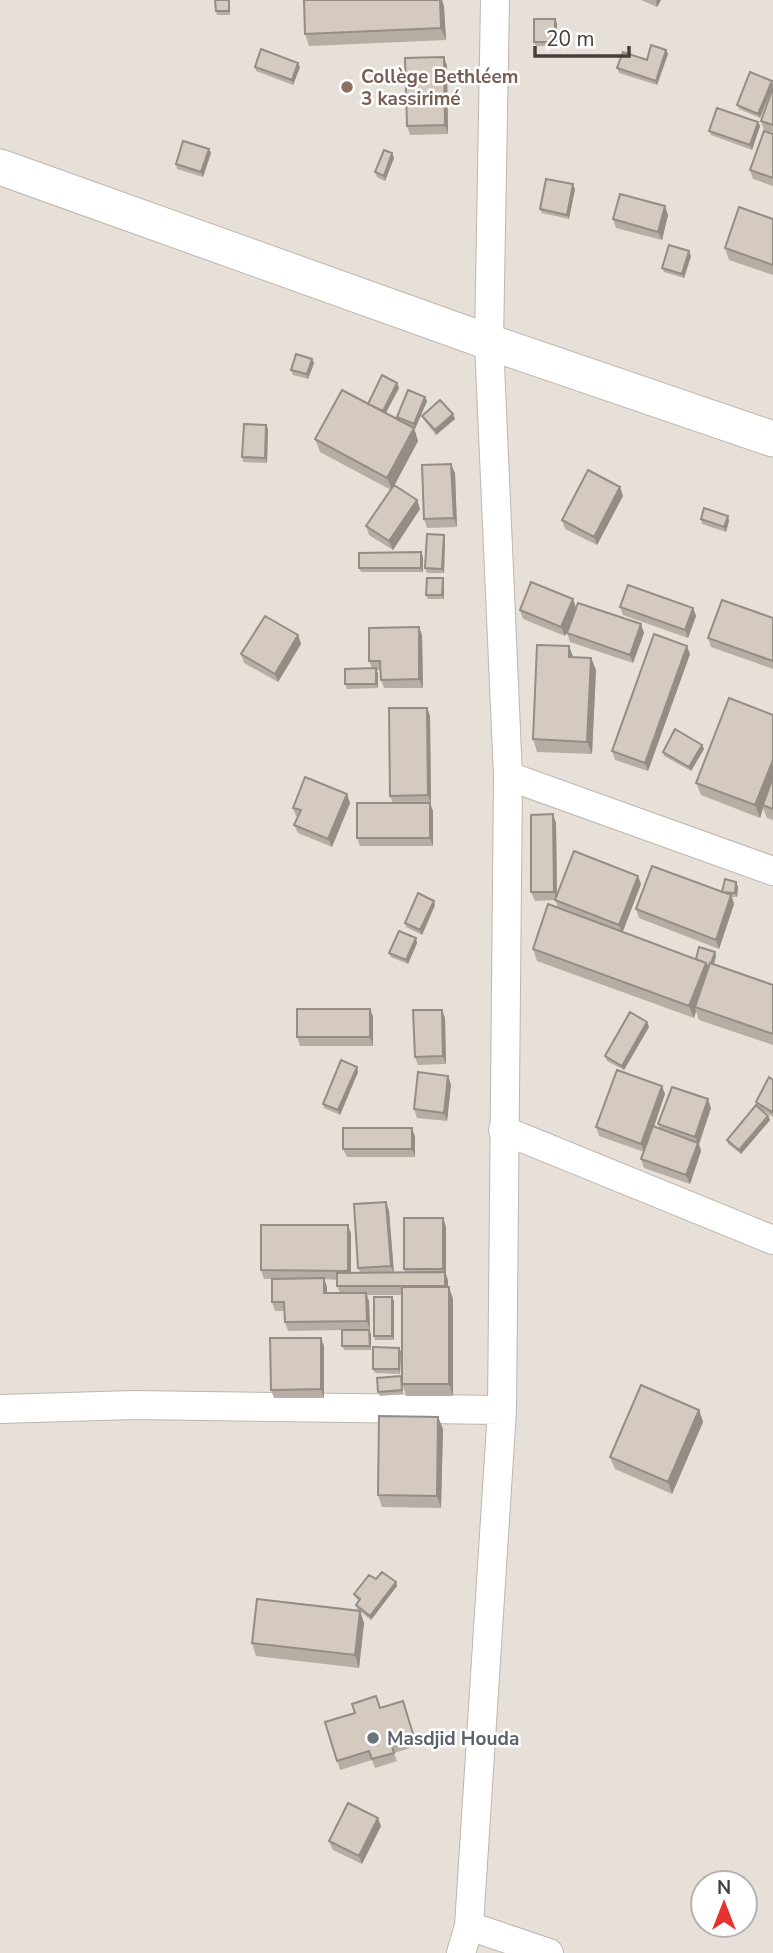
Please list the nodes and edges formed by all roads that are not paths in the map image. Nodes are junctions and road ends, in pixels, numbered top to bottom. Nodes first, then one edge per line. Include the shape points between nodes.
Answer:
1 (495, 0) edge
2 (0, 167) edge
3 (489, 342) junction
4 (773, 439) edge
5 (508, 776) junction
6 (773, 871) edge
7 (503, 1130) junction
8 (773, 1240) edge
9 (0, 1409) edge
10 (502, 1410) junction
11 (470, 1926) junction
12 (461, 1953) edge
13 (549, 1953) edge

1 - 3 street
2 - 3 street
3 - 4 street
3 - 5 street
5 - 6 street
5 - 7 street
7 - 8 street
7 - 10 street
9 - 10 street via 134,1405
10 - 11 street
11 - 12 street
11 - 13 street

